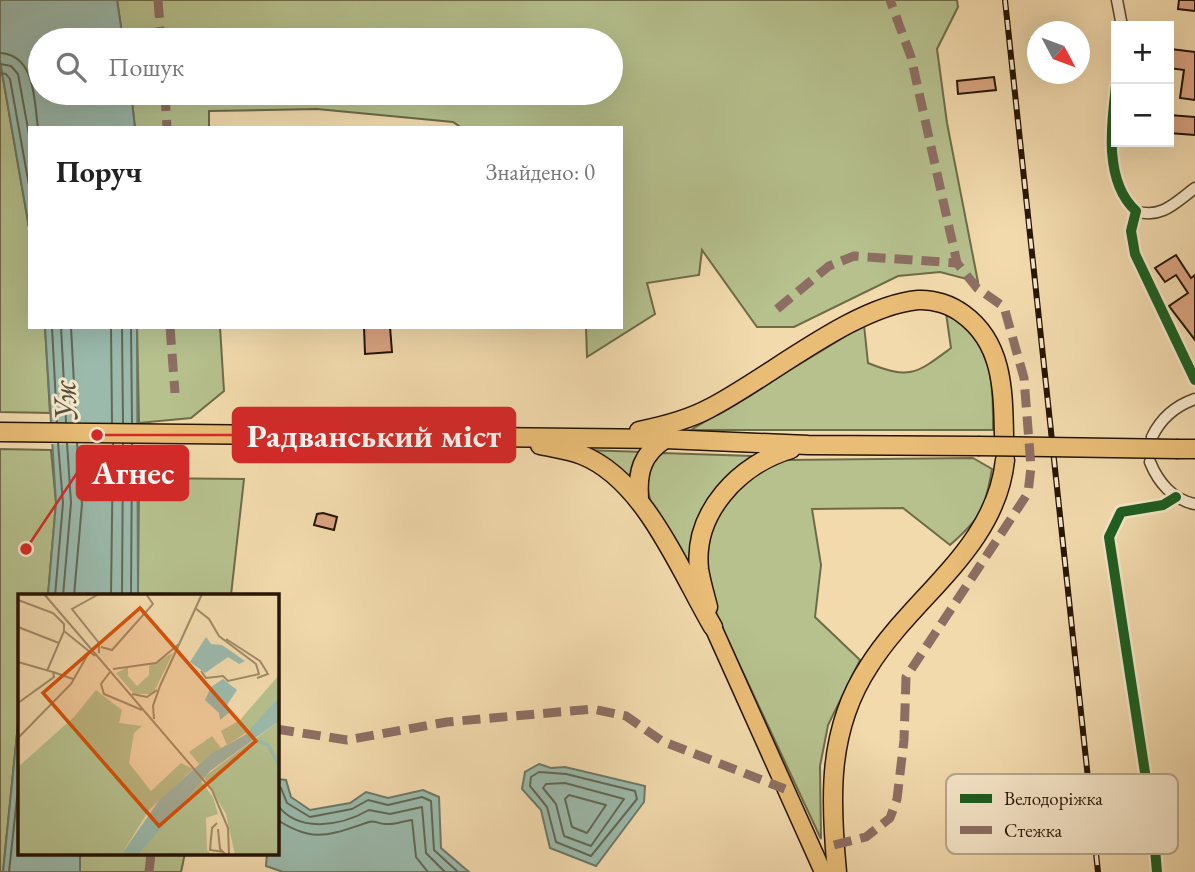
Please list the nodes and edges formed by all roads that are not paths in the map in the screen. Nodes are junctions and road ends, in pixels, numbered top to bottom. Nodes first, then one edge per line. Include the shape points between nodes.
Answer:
1 (1117, 0) edge
2 (1121, 21) edge
3 (1115, 147) edge
4 (1195, 188) edge
5 (1136, 211) junction
6 (1195, 380) edge
7 (1195, 399) edge
8 (0, 432) edge
9 (1004, 435) dead end
10 (509, 438) junction
11 (609, 438) junction
12 (1152, 438) dead end
13 (665, 439) junction
14 (808, 445) junction
15 (1186, 449) edge
16 (1005, 460) dead end
17 (1150, 462) dead end
18 (1176, 497) junction
19 (639, 499) junction
20 (1195, 505) edge
21 (713, 627) junction
22 (1145, 774) edge
23 (1155, 854) edge
24 (823, 872) edge
25 (837, 872) edge
26 (1157, 872) edge

1 - 2 street
3 - 5 street via 1116,181
4 - 5 street via 1164,211 1150,215
5 - 6 street via 1131,231 1135,254
7 - 12 street via 1169,414
8 - 10 highway
9 - 11 highway via 998,363 984,334 957,310 919,300 872,314 839,331 708,410
10 - 11 highway
10 - 19 highway via 581,455 618,478
11 - 13 highway
13 - 14 highway
13 - 19 highway via 652,447 640,469
14 - 15 highway, bridge
14 - 21 highway via 757,462 724,492 711,513 700,545 699,569
16 - 25 highway via 1002,483 983,528 875,657 848,707 831,776
17 - 18 street via 1159,480
18 - 20 street
18 - 22 street via 1163,505 1121,512 1109,537
19 - 21 highway
21 - 24 main road
23 - 26 street

